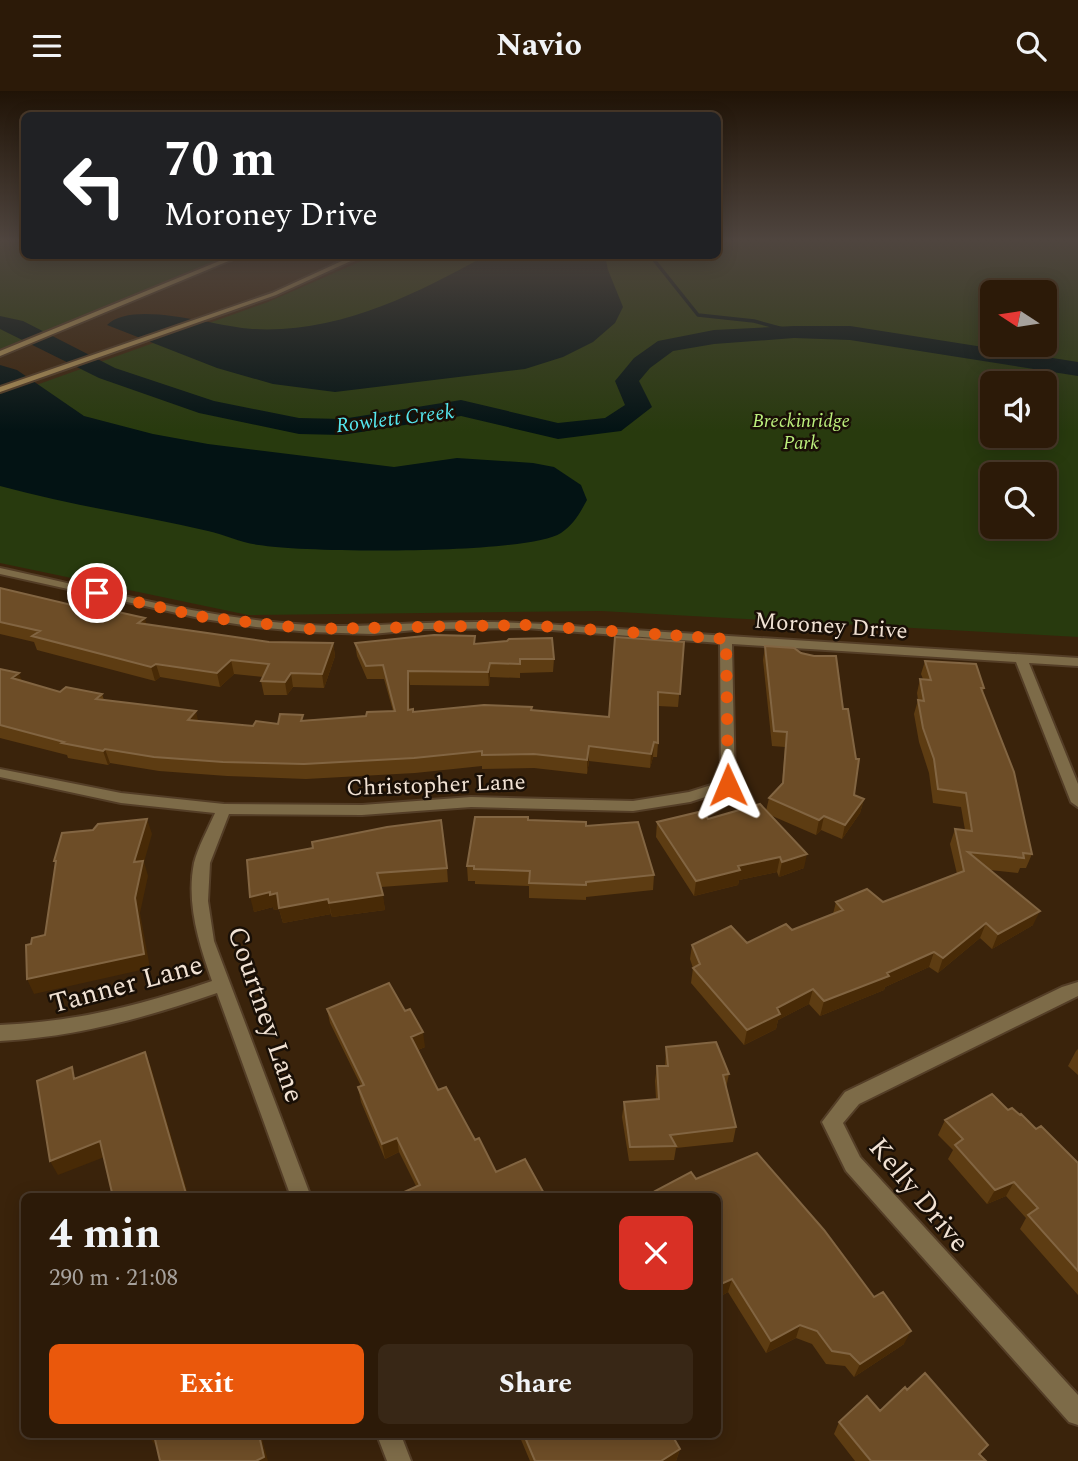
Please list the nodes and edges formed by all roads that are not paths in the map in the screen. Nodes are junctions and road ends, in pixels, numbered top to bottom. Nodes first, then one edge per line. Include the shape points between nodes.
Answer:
1 (127, 303) edge
2 (249, 303) edge
3 (0, 354) edge
4 (0, 390) edge
5 (0, 571) edge
6 (726, 639) junction
7 (1021, 659) junction
8 (1078, 662) edge
9 (0, 773) edge
10 (1078, 802) edge
11 (224, 809) junction
12 (223, 984) junction
13 (1078, 989) edge
14 (0, 1033) edge
15 (300, 1193) edge
16 (1078, 1413) edge
17 (390, 1438) edge
18 (399, 1461) edge

1 - 3 main road
2 - 4 main road
5 - 6 street, Moroney Drive via 204,617 256,624 372,630 526,625
6 - 7 street, Moroney Drive
6 - 11 street, Christopher Lane via 728,785 690,797 633,806 496,802 362,810
7 - 8 street, Moroney Drive
7 - 10 street
9 - 11 street, Christopher Lane via 121,797
11 - 12 street, Courtney Lane via 202,863 200,901 206,941
12 - 14 street, Tanner Lane via 98,1024
12 - 15 street, Courtney Lane
13 - 16 street, Kelly Drive via 852,1098 832,1122 853,1164
17 - 18 street

